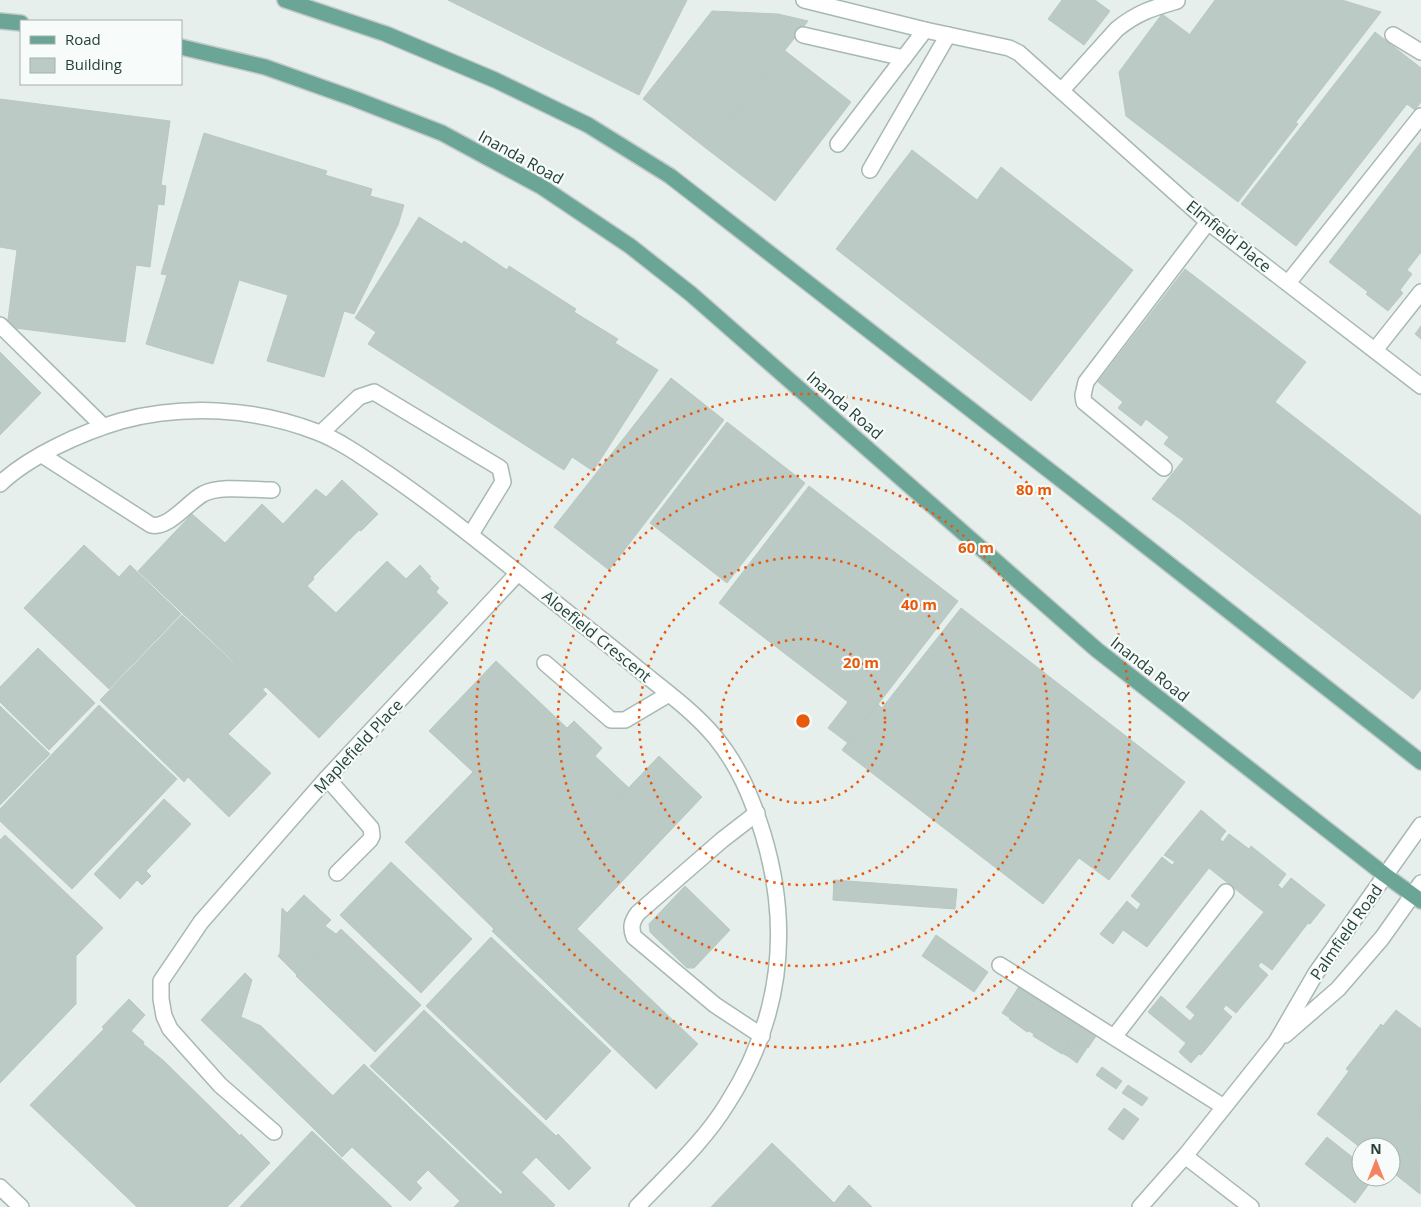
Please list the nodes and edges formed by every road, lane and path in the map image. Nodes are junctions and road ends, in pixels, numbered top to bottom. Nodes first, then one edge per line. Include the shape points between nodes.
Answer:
1 (285, 0) edge
2 (804, 0) edge
3 (1177, 0) edge
4 (0, 22) edge
5 (20, 23) edge
6 (925, 30) junction
7 (803, 35) dead end
8 (948, 35) junction
9 (1393, 36) dead end
10 (182, 47) edge
11 (1421, 52) edge
12 (904, 58) junction
13 (1062, 90) junction
14 (1421, 116) edge
15 (838, 144) dead end
16 (870, 170) dead end
17 (1208, 222) junction
18 (1288, 283) junction
19 (1421, 292) edge
20 (0, 325) edge
21 (1375, 350) junction
22 (1421, 386) edge
23 (103, 426) junction
24 (321, 433) junction
25 (42, 454) junction
26 (1164, 468) dead end
27 (0, 484) edge
28 (272, 490) dead end
29 (471, 534) junction
30 (518, 573) junction
31 (545, 663) dead end
32 (669, 694) junction
33 (1421, 762) edge
34 (327, 778) junction
35 (757, 813) junction
36 (1421, 825) edge
37 (337, 873) dead end
38 (1385, 874) junction
39 (1226, 892) dead end
40 (1418, 893) edge
41 (1000, 965) dead end
42 (762, 1036) junction
43 (1114, 1037) junction
44 (1276, 1042) junction
45 (1224, 1107) junction
46 (274, 1132) dead end
47 (1185, 1156) junction
48 (0, 1187) edge
49 (21, 1207) edge
50 (637, 1207) edge
51 (1140, 1207) edge
52 (1251, 1207) edge

1 - 33 main road via 386,34 496,80 588,125 670,176
2 - 6 street, Elmfield Place
3 - 13 street via 1144,11 1117,29
4 - 5 main road
6 - 8 street, Elmfield Place
6 - 12 street
7 - 12 street
8 - 13 street, Elmfield Place via 1009,48
8 - 16 street
9 - 11 street
10 - 38 main road, Inanda Road via 265,67 442,133 542,187 630,246 721,320 1097,650
12 - 15 street
13 - 17 street, Elmfield Place
14 - 18 street
17 - 18 street, Elmfield Place
17 - 26 street via 1086,382 1084,390 1084,402
18 - 21 street, Elmfield Place
19 - 21 street
20 - 23 street
21 - 22 street, Elmfield Place
23 - 24 street, Aloefield Crescent via 143,416 193,410 285,421
23 - 25 street, Aloefield Crescent
24 - 29 street, Aloefield Crescent via 366,460
24 - 29 street via 359,397 374,392 500,468 503,482
25 - 27 street, Aloefield Crescent
25 - 28 street via 156,526 165,524 198,496 212,490
29 - 30 street, Aloefield Crescent
30 - 32 street, Aloefield Crescent
30 - 34 street, Maplefield Place
31 - 32 street via 611,720 625,720
32 - 35 street, Aloefield Crescent via 713,734 734,762
34 - 37 street via 372,832 370,840
34 - 46 street, Maplefield Place via 201,922 161,981 164,1016 170,1029 220,1085
35 - 42 street, Aloefield Crescent via 772,864 779,905 780,950 774,995
35 - 42 street via 638,913 632,921 631,930 634,937 715,1005
36 - 38 street, Palmfield Road
38 - 40 main road, Inanda Road
38 - 44 street, Palmfield Road via 1316,973
39 - 43 street
40 - 44 street, Palmfield Road via 1338,989
41 - 43 street
42 - 50 street, Aloefield Crescent via 749,1068 704,1137
43 - 45 street
44 - 45 street, Palmfield Road
45 - 47 street, Palmfield Road
47 - 51 street, Palmfield Road
47 - 52 street
48 - 49 street

